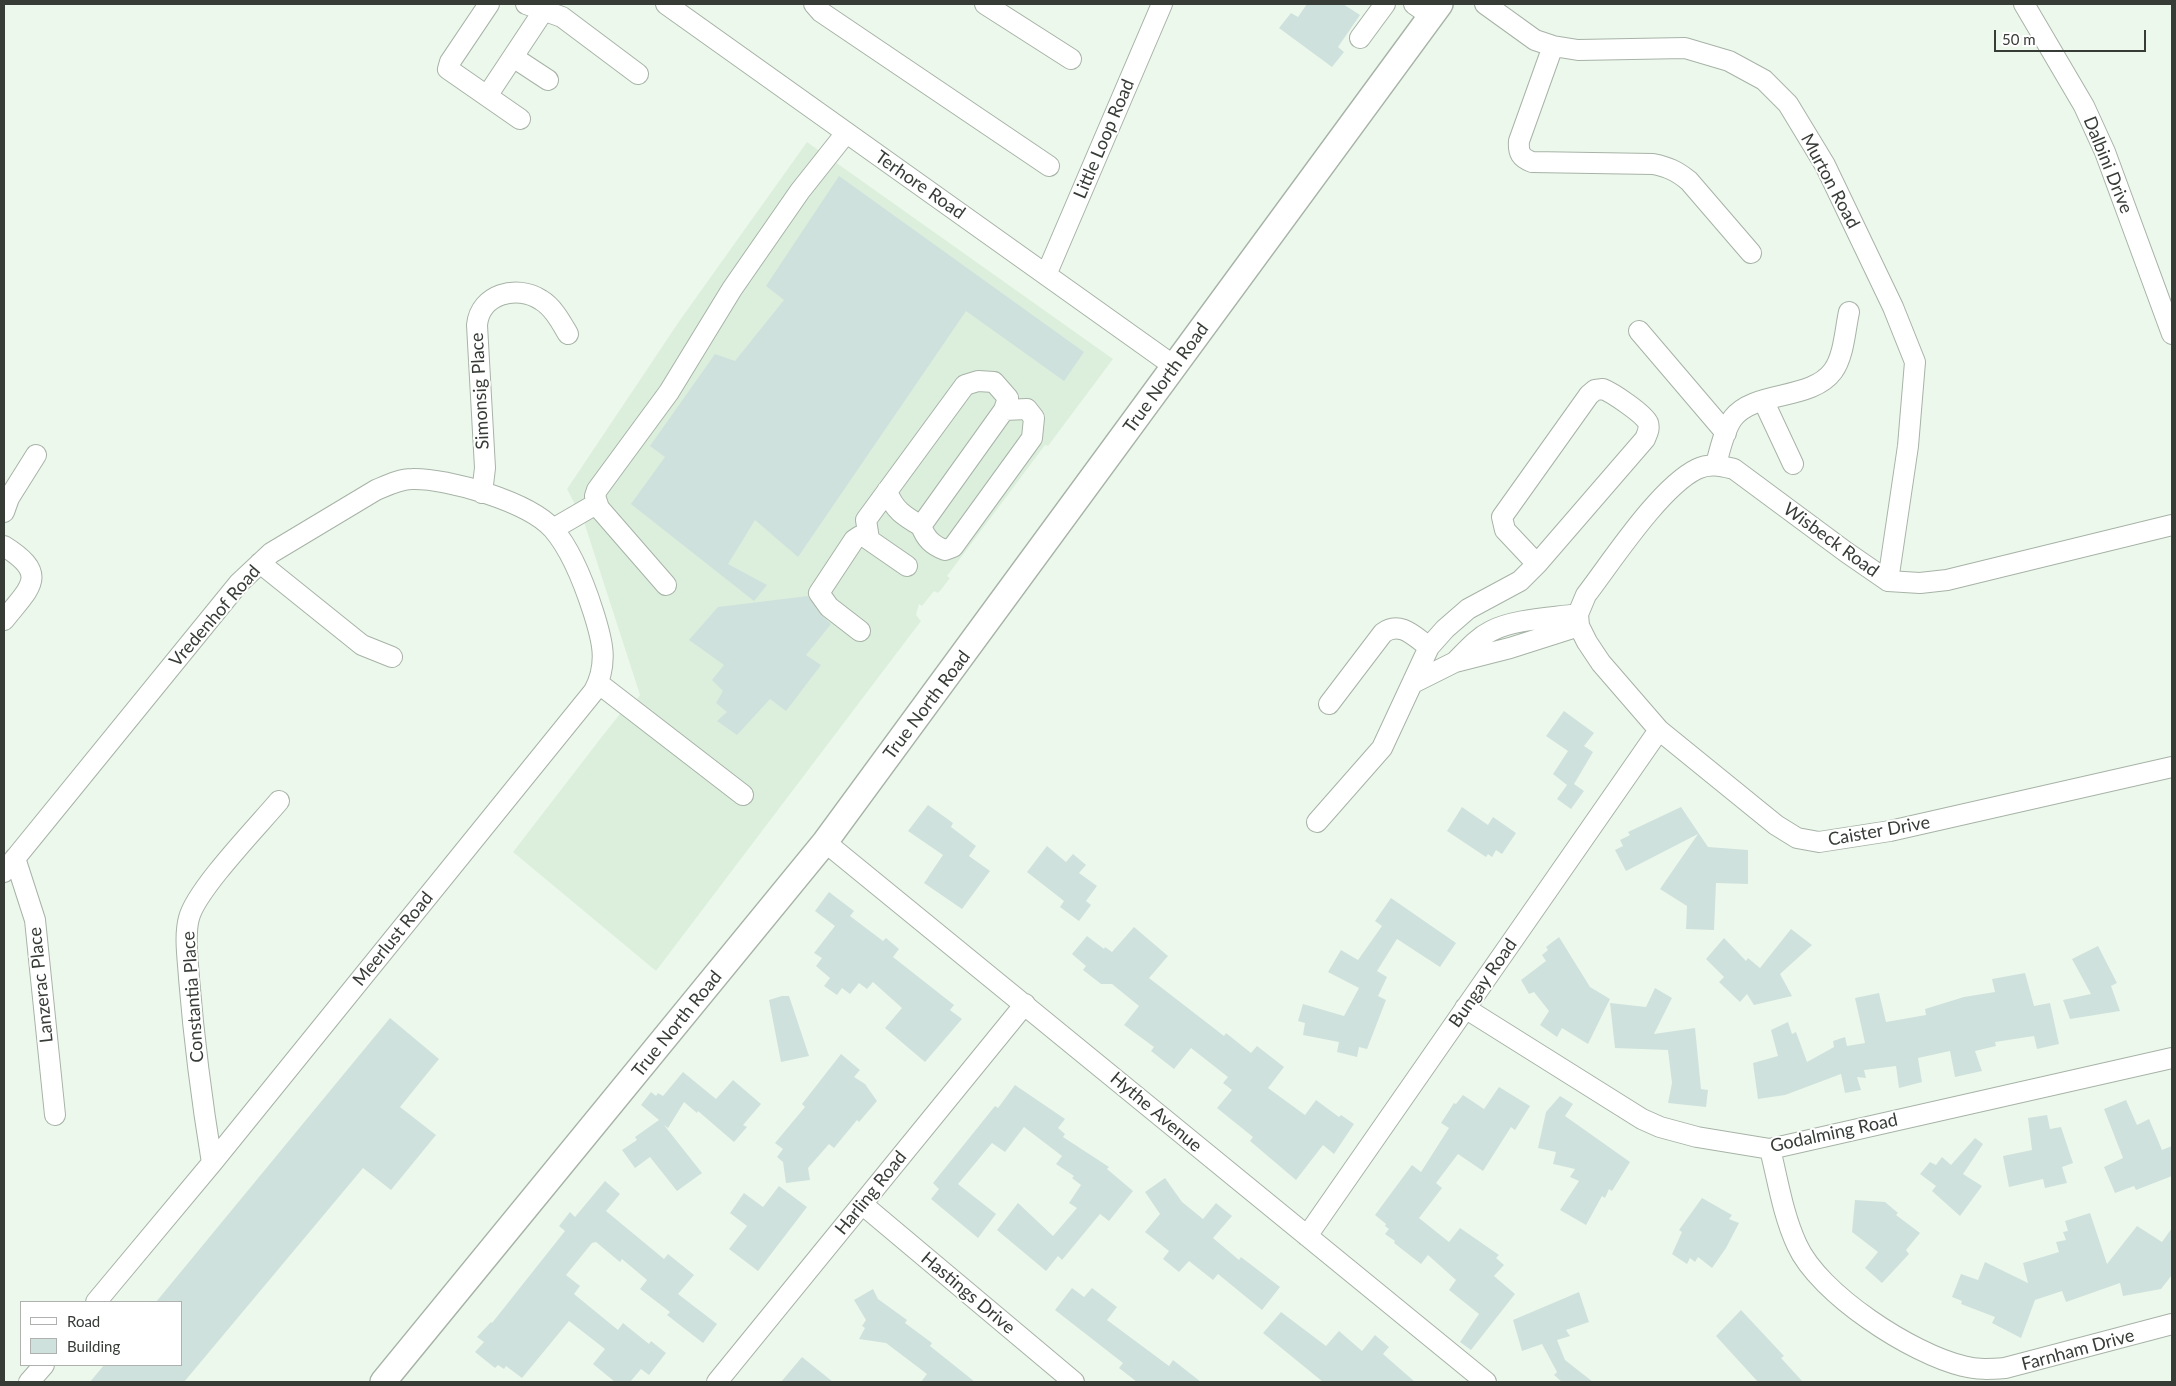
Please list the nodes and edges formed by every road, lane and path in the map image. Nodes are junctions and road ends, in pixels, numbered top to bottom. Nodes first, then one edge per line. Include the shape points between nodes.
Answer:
1 (489, 4) edge
2 (666, 4) edge
3 (814, 4) edge
4 (985, 4) edge
5 (1162, 4) edge
6 (1385, 4) edge
7 (1485, 4) edge
8 (2024, 4) edge
9 (551, 8) edge
10 (1428, 8) edge
11 (1360, 38) dead end
12 (1553, 46) junction
13 (513, 57) junction
14 (1071, 60) dead end
15 (638, 74) dead end
16 (548, 80) dead end
17 (487, 96) junction
18 (520, 119) dead end
19 (846, 133) junction
20 (1049, 166) dead end
21 (1751, 253) dead end
22 (1046, 275) junction
23 (1849, 312) dead end
24 (1639, 331) dead end
25 (568, 334) dead end
26 (2172, 334) edge
27 (1174, 366) junction
28 (1764, 402) junction
29 (1004, 410) junction
30 (1726, 433) junction
31 (36, 454) dead end
32 (1716, 464) junction
33 (1792, 464) dead end
34 (887, 491) junction
35 (482, 493) junction
36 (596, 504) junction
37 (4, 512) edge
38 (2172, 525) edge
39 (921, 526) junction
40 (553, 529) junction
41 (869, 539) junction
42 (4, 546) edge
43 (568, 549) joint
44 (260, 563) junction
45 (1537, 564) junction
46 (907, 566) dead end
47 (1888, 581) junction
48 (666, 585) dead end
49 (4, 620) edge
50 (1579, 620) junction
51 (860, 631) dead end
52 (1429, 647) junction
53 (392, 657) dead end
54 (1415, 682) junction
55 (598, 683) junction
56 (1329, 704) dead end
57 (1659, 730) junction
58 (2172, 767) edge
59 (743, 795) dead end
60 (279, 801) dead end
61 (1317, 822) dead end
62 (825, 842) junction
63 (9, 865) edge
64 (1025, 1004) junction
65 (1465, 1008) junction
66 (2172, 1058) edge
67 (55, 1115) dead end
68 (1770, 1149) junction
69 (212, 1163) junction
70 (862, 1204) junction
71 (1307, 1236) junction
72 (97, 1301) edge
73 (2172, 1324) edge
74 (43, 1366) edge
75 (29, 1382) edge
76 (382, 1382) edge
77 (717, 1382) edge
78 (1074, 1382) edge
79 (1486, 1382) edge

1 - 17 street via 450,62 448,70
2 - 19 street, Terhore Road
3 - 20 street via 821,12
4 - 14 street
5 - 22 street, Little Loop Road
6 - 11 street
7 - 12 street, Murton Road via 1535,40
8 - 26 street, Dalbini Drive via 2084,106 2105,152
9 - 13 street
9 - 15 street
10 - 27 main road, True North Road
12 - 21 street via 1519,141 1518,151 1523,159 1666,167 1689,181
12 - 47 street, Murton Road via 1578,50 1685,48 1729,61 1764,80 1788,104 1825,165 1893,306 1915,362 1908,446
13 - 16 street
13 - 17 street
17 - 18 street
19 - 22 street, Terhore Road
19 - 36 street via 800,191 732,289 669,392 598,490
22 - 27 street, Terhore Road
23 - 28 street via 1838,359 1825,380
24 - 30 street
25 - 35 street, Simonsig Place via 543,301 528,294 512,292 498,296 486,303 481,311 477,325 485,468
27 - 62 main road, True North Road
28 - 30 street via 1746,406 1733,418
28 - 33 street
29 - 34 street via 1008,398 994,382 978,381 965,385
29 - 39 street
29 - 39 street via 1027,409 1034,418 1032,438 953,547 945,550 935,546 926,538
30 - 32 street
31 - 37 street
32 - 47 street, Wisbeck Road via 1734,469
32 - 50 street via 1697,469 1665,493 1586,595
34 - 39 street via 898,512
34 - 41 street via 866,520
35 - 40 street, Vredenhof Road via 530,511
35 - 44 street, Vredenhof Road via 429,480 391,483 288,542
36 - 40 street
36 - 48 street
38 - 47 street, Wisbeck Road via 1947,580 1920,583
40 - 43 street, Vredenhof Road
41 - 46 street
41 - 51 street via 857,537 819,591 829,607
42 - 49 street via 27,564 33,575 30,587
43 - 55 street, Meerlust Road via 602,640 603,666
44 - 53 street via 362,645
44 - 63 street, Vredenhof Road via 239,583
45 - 45 street via 1645,439 1648,423 1604,389 1589,395 1502,517 1506,530
45 - 52 street via 1520,581 1468,609
50 - 54 street via 1510,648 1454,662
50 - 57 street, Caister Drive via 1586,642 1601,663
52 - 54 street
52 - 56 street via 1397,626 1389,628
54 - 61 street via 1382,748
55 - 59 street
55 - 69 street, Meerlust Road via 586,703
57 - 58 street, Caister Drive via 1776,825 1797,838 1819,842 1890,831
57 - 65 street, Bungay Road
60 - 69 street, Constantia Place via 204,891 188,918 191,1000
62 - 64 street, Hythe Avenue
62 - 76 main road, True North Road
63 - 67 street, Lanzerac Place via 35,920
64 - 70 street, Harling Road
64 - 71 street, Hythe Avenue
65 - 68 street, Godalming Road via 1642,1119 1697,1137
65 - 71 street, Bungay Road
66 - 68 street, Godalming Road
68 - 73 street, Farnham Drive via 1788,1220 1797,1246 1809,1264 1866,1318 1932,1355 1963,1366 2005,1368
69 - 72 street, Meerlust Road
70 - 77 street, Harling Road
70 - 78 street, Hastings Drive
71 - 79 street, Hythe Avenue
74 - 75 street

